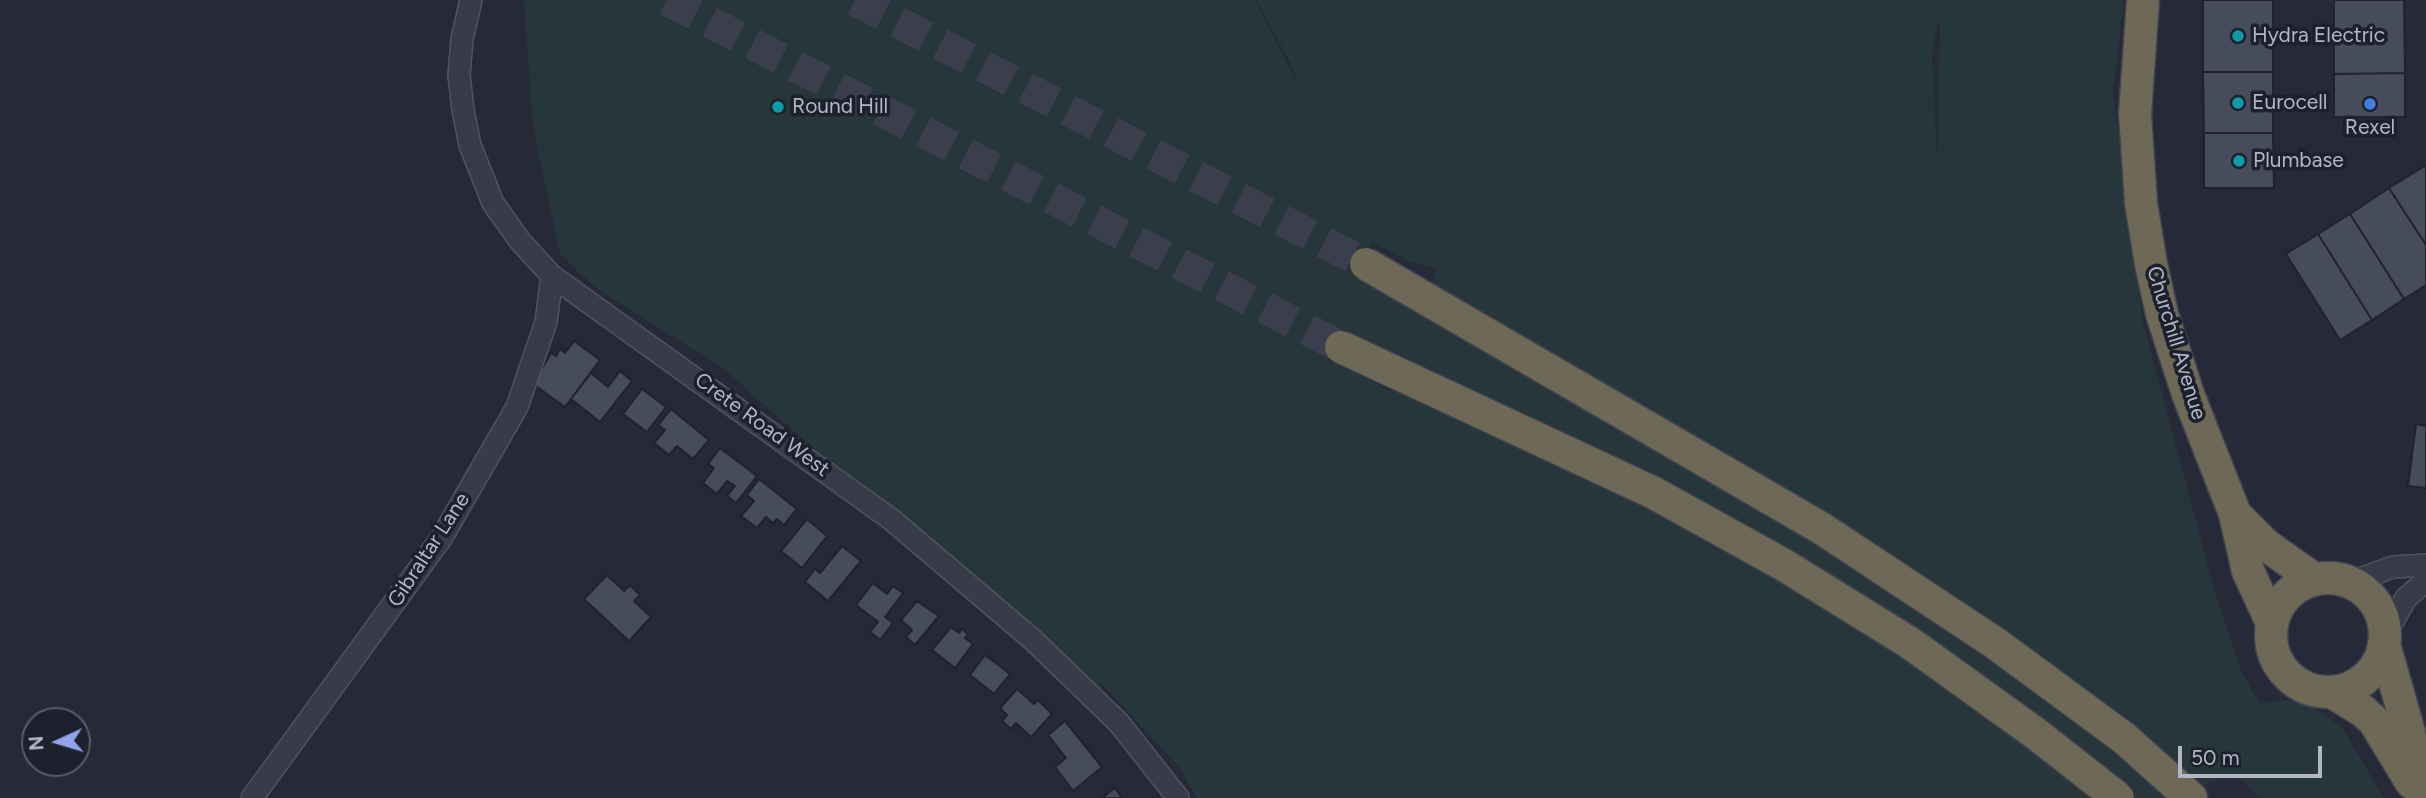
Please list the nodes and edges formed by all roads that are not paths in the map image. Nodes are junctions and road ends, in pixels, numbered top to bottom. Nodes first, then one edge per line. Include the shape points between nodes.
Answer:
1 (471, 0) edge
2 (2143, 0) edge
3 (1366, 264) tunnel mouth
4 (552, 276) junction
5 (1341, 346) tunnel mouth
6 (2235, 514) junction
7 (2426, 565) edge
8 (2314, 579) junction
9 (2351, 582) junction
10 (2426, 582) edge
11 (2272, 623) junction
12 (2385, 639) junction
13 (2332, 692) junction
14 (253, 798) edge
15 (1178, 798) edge
16 (2118, 798) edge
17 (2191, 798) edge
18 (2421, 798) edge

1 - 4 street, Crete Road West via 459,75 470,145 493,203 520,242
2 - 6 highway, Churchill Avenue via 2135,114 2151,264 2188,394
3 - 17 highway, bridge via 1821,528 1936,602 2124,738
4 - 14 street, Gibraltar Lane via 546,322 517,407 442,537
4 - 15 street, Crete Road West via 892,520 1033,640 1119,723
5 - 16 highway, bridge via 1654,493 1784,565 1910,643
6 - 8 highway, Churchill Avenue via 2266,545
6 - 11 highway, Churchill Avenue via 2248,571
7 - 9 street via 2393,567
8 - 9 highway
8 - 11 highway via 2283,600
9 - 12 highway via 2376,604
10 - 12 street via 2406,598
11 - 13 highway via 2274,652 2290,677 2303,686
12 - 13 highway via 2378,662 2367,677
12 - 18 highway
13 - 18 highway via 2374,721

